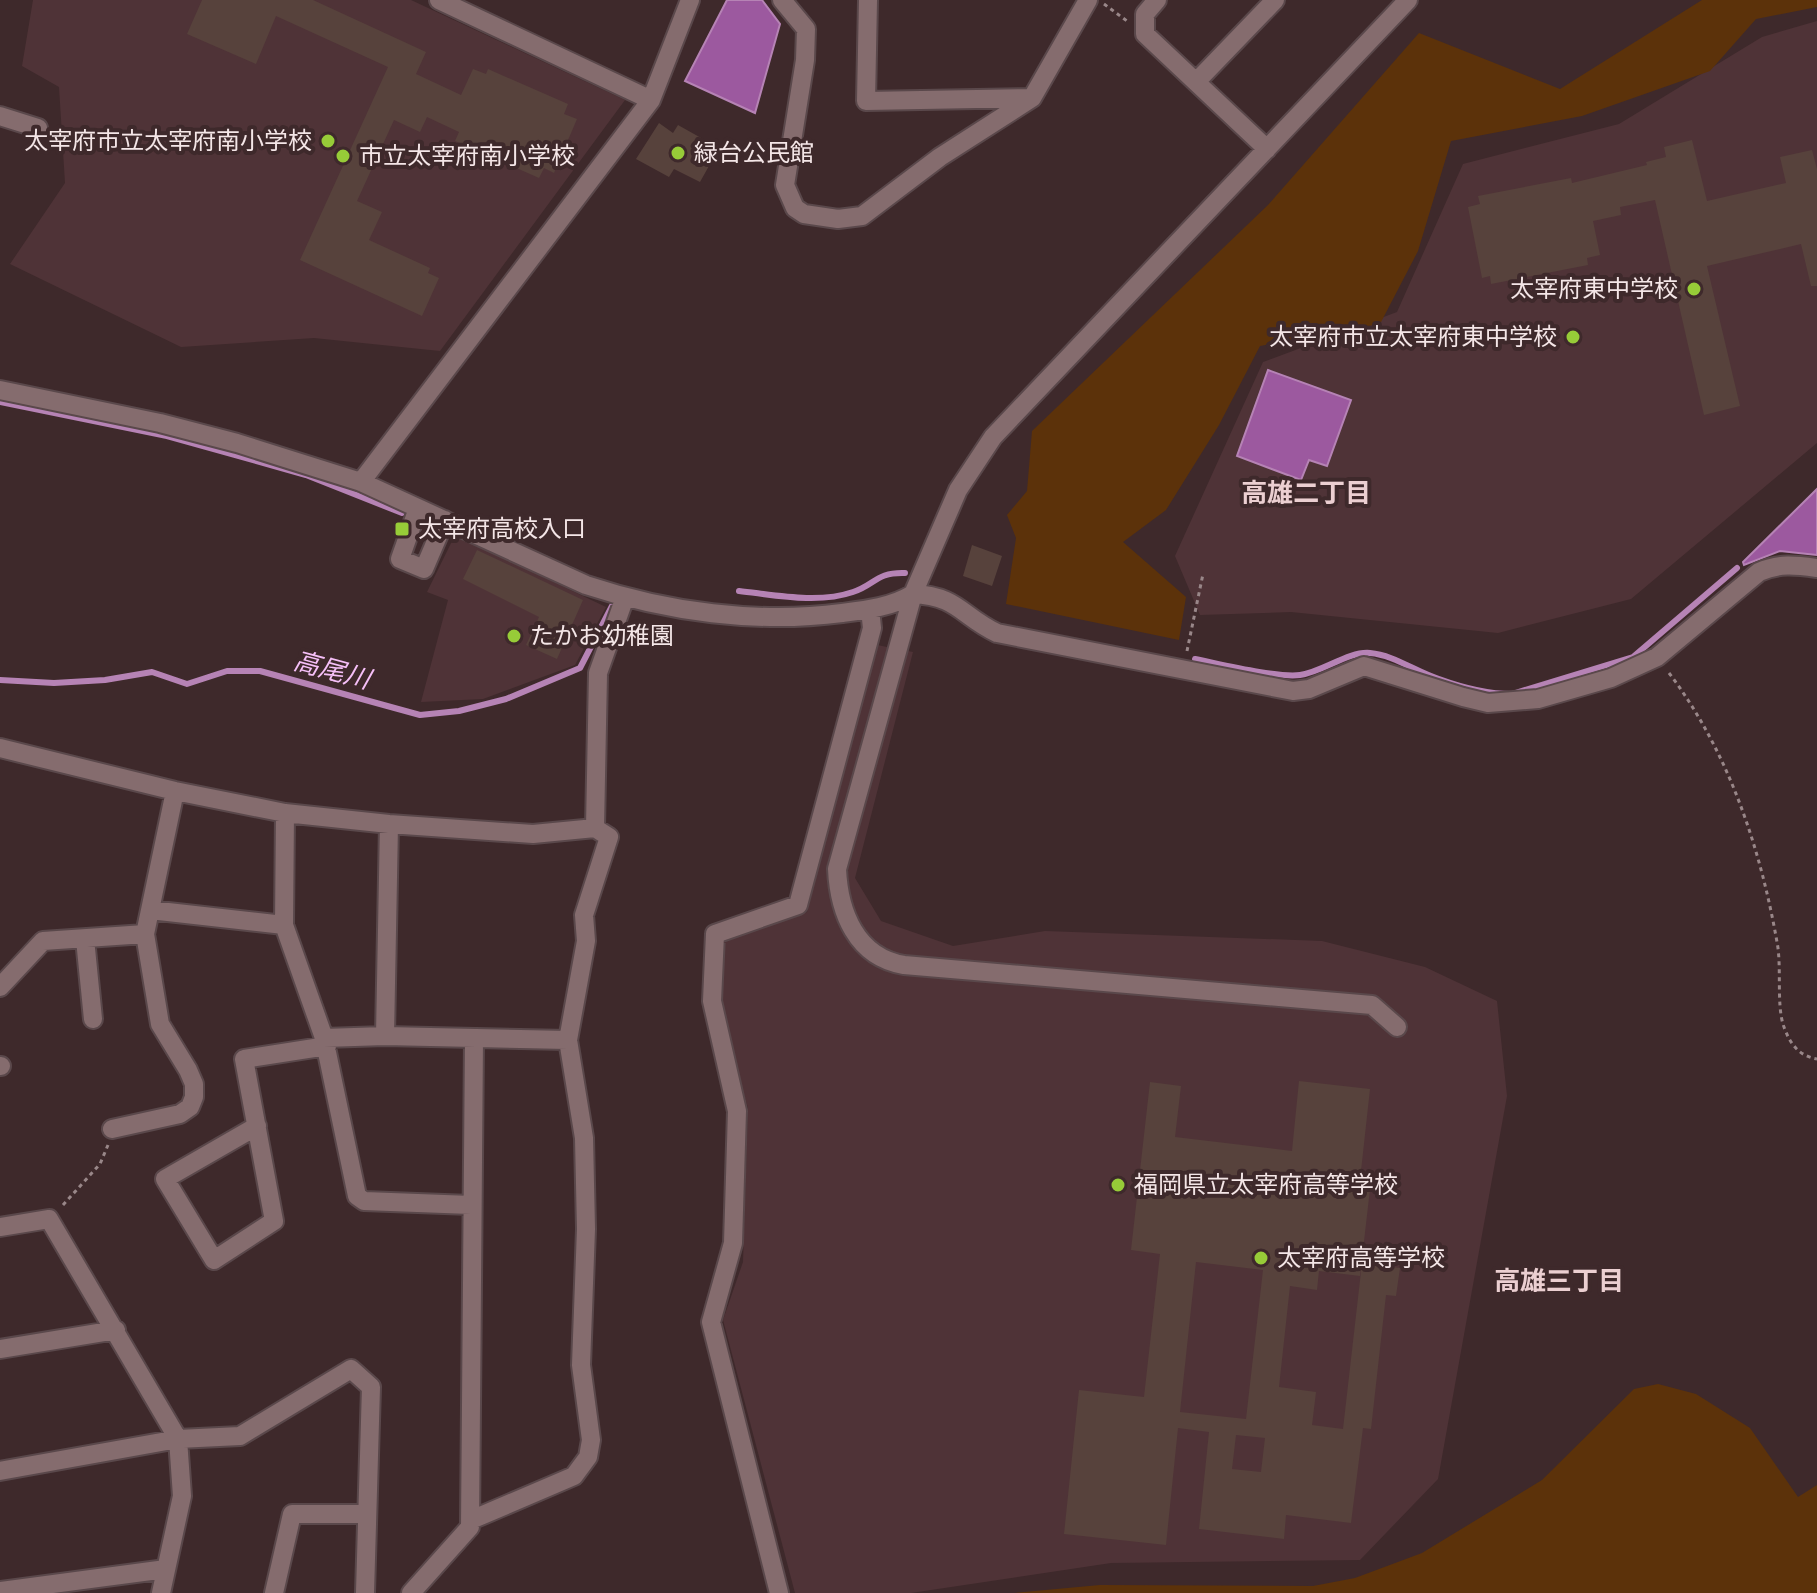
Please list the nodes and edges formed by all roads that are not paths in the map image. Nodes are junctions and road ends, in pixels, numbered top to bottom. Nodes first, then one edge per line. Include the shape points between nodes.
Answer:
1 (439, 0) edge
2 (689, 0) edge
3 (782, 0) edge
4 (868, 0) edge
5 (1088, 0) edge
6 (1157, 0) edge
7 (1275, 0) edge
8 (1408, 0) edge
9 (1196, 82) junction
10 (1032, 98) junction
11 (651, 100) junction
12 (0, 116) edge
13 (38, 128) dead end
14 (1267, 149) junction
15 (0, 390) edge
16 (361, 482) junction
17 (418, 508) junction
18 (445, 520) junction
19 (1817, 568) edge
20 (913, 594) junction
21 (625, 597) junction
22 (870, 609) junction
23 (0, 748) edge
24 (175, 791) junction
25 (285, 813) junction
26 (389, 824) junction
27 (595, 828) junction
28 (150, 910) junction
29 (284, 925) junction
30 (145, 934) junction
31 (85, 939) junction
32 (0, 987) edge
33 (93, 1019) dead end
34 (1397, 1027) dead end
35 (385, 1036) junction
36 (474, 1038) junction
37 (568, 1040) junction
38 (326, 1042) junction
39 (257, 1126) junction
40 (112, 1129) road end
41 (471, 1205) junction
42 (0, 1227) edge
43 (116, 1330) junction
44 (0, 1349) edge
45 (178, 1439) junction
46 (0, 1471) edge
47 (367, 1514) junction
48 (471, 1520) junction
49 (166, 1569) junction
50 (0, 1591) edge
51 (161, 1593) edge
52 (274, 1593) edge
53 (365, 1593) edge
54 (411, 1593) edge
55 (779, 1593) edge

1 - 11 street
2 - 11 street
3 - 10 street via 806,29 785,185 795,208 804,214 862,216
4 - 10 street via 866,101
5 - 10 street
6 - 9 street via 1145,14 1145,34
7 - 9 street
8 - 14 street
9 - 14 street
11 - 16 street
12 - 13 street
14 - 20 street via 993,437 958,490
15 - 16 street via 160,423
16 - 17 street
17 - 18 street
17 - 18 street via 400,559 424,569
18 - 21 street via 586,585
19 - 20 street via 1787,564 1759,572 1657,657 1611,678 1538,699 1488,703 1373,667 1293,691 997,633 947,599
20 - 22 street
20 - 34 street via 837,869 845,915 866,947 904,965 1372,1005
21 - 22 street via 729,616 798,619
21 - 27 street via 598,673
22 - 55 street via 872,628 798,905 715,934 712,1001 737,1111 733,1243 711,1322
23 - 24 street
24 - 25 street
24 - 28 street
25 - 26 street
25 - 29 street
26 - 27 street via 533,834
26 - 35 street
27 - 37 street via 609,837 584,915 586,941
28 - 29 street
28 - 30 street
29 - 38 street
30 - 31 street
30 - 40 street via 160,1024 188,1070 194,1097 180,1114
31 - 32 street via 43,941
31 - 33 street
35 - 36 street
35 - 38 street
36 - 37 street
36 - 41 street
37 - 48 street via 584,1138 581,1365 591,1440 588,1457 574,1476
38 - 39 street via 244,1059
38 - 41 street via 357,1196 364,1201
39 - 39 street via 274,1221 214,1260 165,1179
41 - 48 street
42 - 43 street via 49,1219
43 - 44 street
43 - 45 street
45 - 46 street
45 - 47 street via 240,1436 351,1369 371,1387
45 - 49 street via 182,1496
47 - 52 street via 292,1514
47 - 53 street
48 - 54 street
49 - 50 street
49 - 51 street

